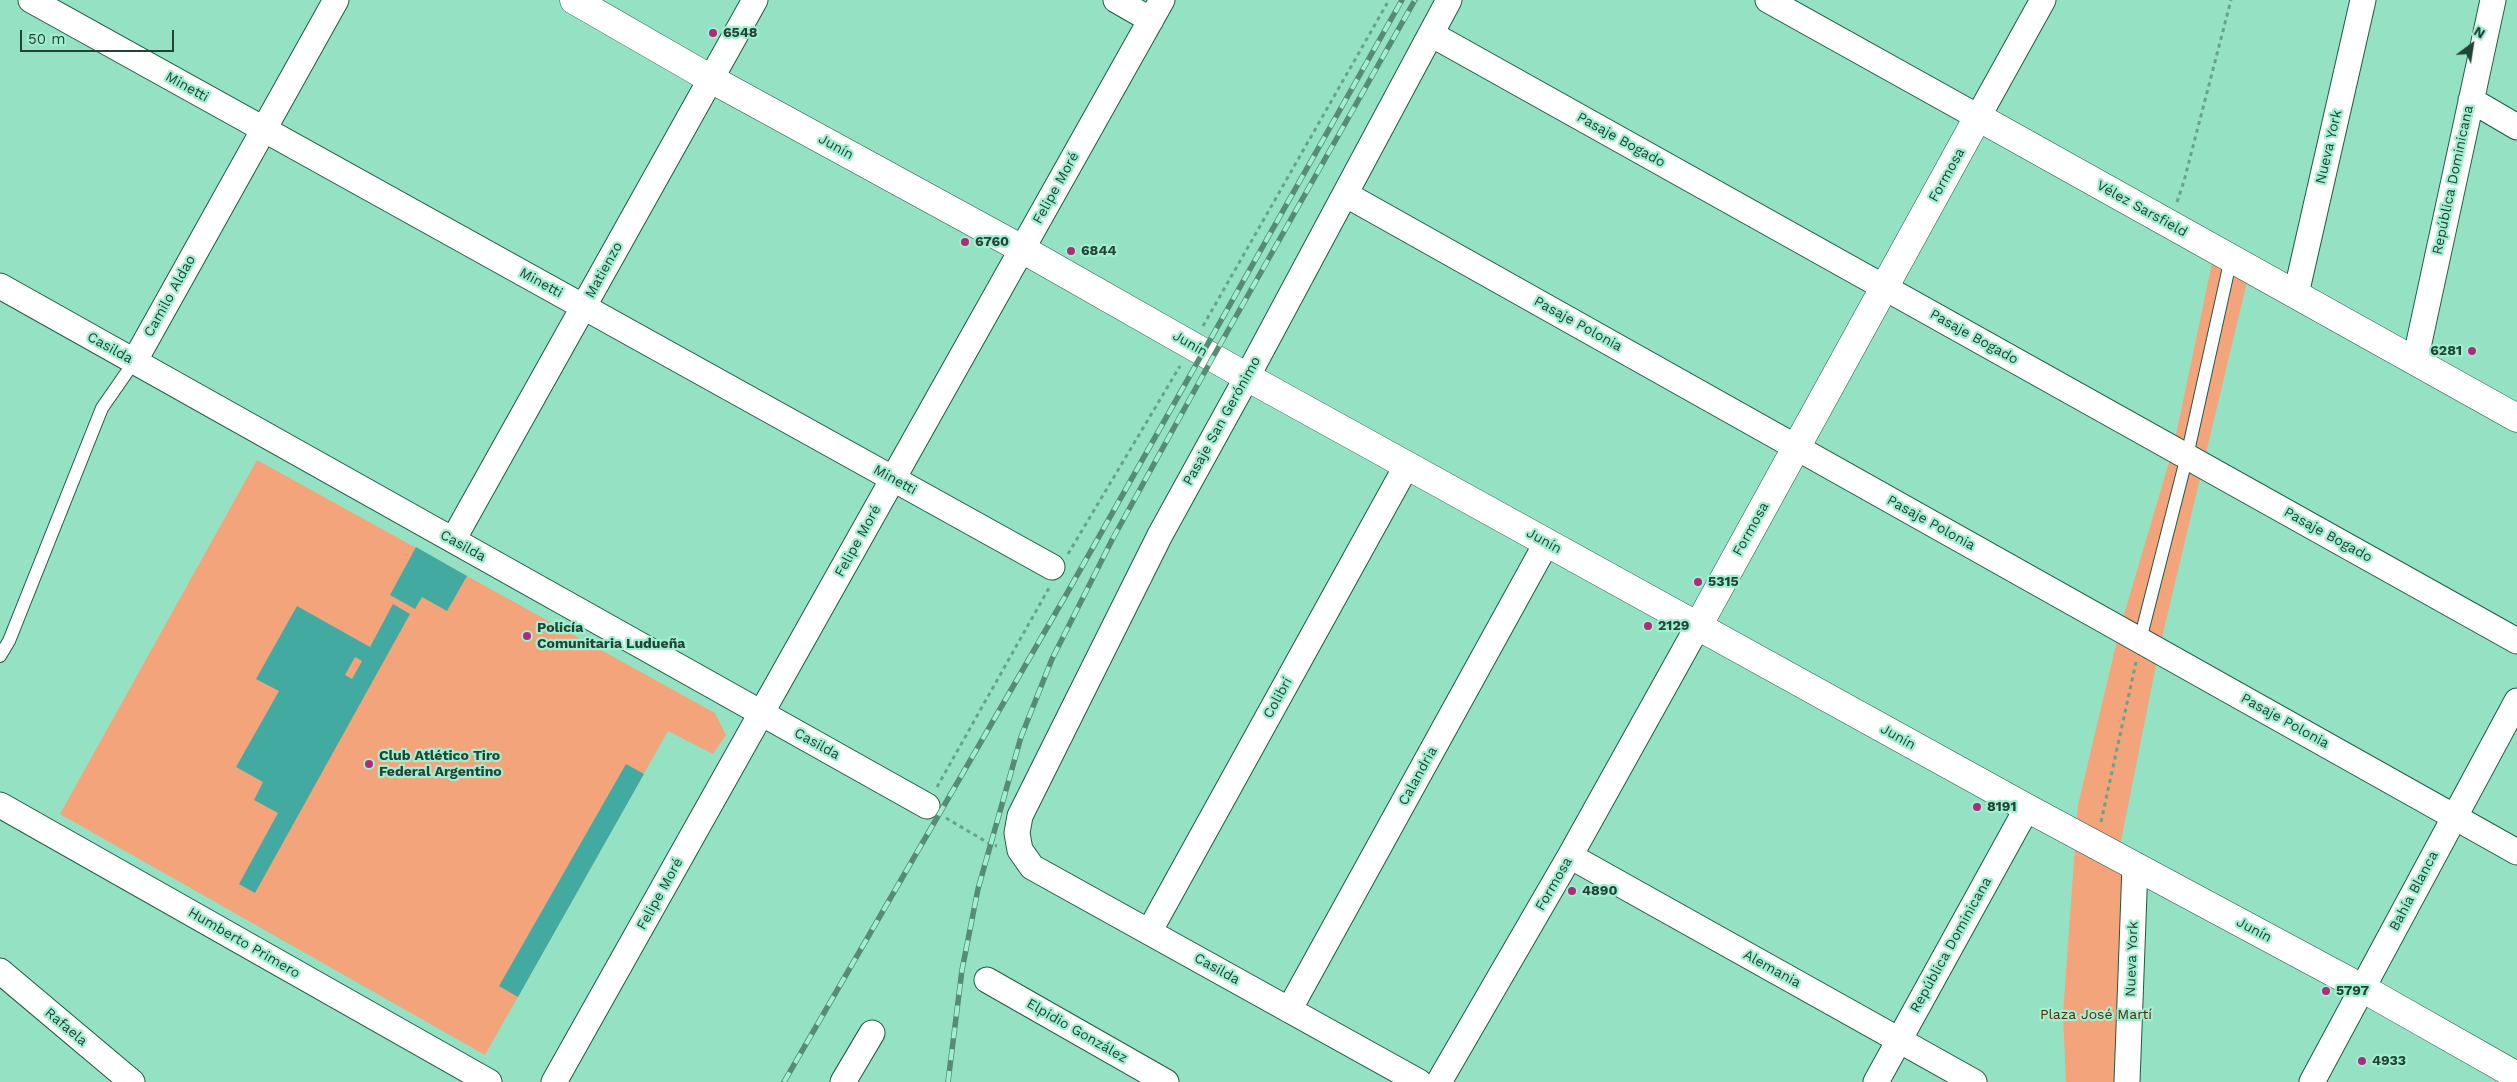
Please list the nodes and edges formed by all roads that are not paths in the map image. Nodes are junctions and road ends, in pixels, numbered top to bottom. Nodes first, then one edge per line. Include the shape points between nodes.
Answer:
1 (31, 0) edge
2 (336, 0) edge
3 (574, 0) edge
4 (755, 0) edge
5 (1116, 0) edge
6 (1449, 0) edge
7 (1768, 0) edge
8 (2043, 0) edge
9 (2363, 0) edge
10 (2493, 0) edge
11 (1156, 10) edge
12 (1431, 34) junction
13 (711, 79) junction
14 (2471, 100) junction
15 (1978, 117) junction
16 (2517, 127) edge
17 (264, 129) junction
18 (1345, 194) junction
19 (1022, 249) junction
20 (2231, 258) junction
21 (0, 286) edge
22 (1885, 287) junction
23 (2296, 294) junction
24 (583, 306) junction
25 (2415, 361) junction
26 (134, 362) junction
27 (1247, 377) junction
28 (2517, 418) edge
29 (1796, 447) junction
30 (2187, 456) junction
31 (1407, 465) junction
32 (893, 479) junction
33 (453, 540) junction
34 (1547, 542) junction
35 (1055, 571) road end
36 (1698, 626) junction
37 (2140, 640) junction
38 (2517, 640) edge
39 (0, 656) edge
40 (2517, 700) edge
41 (762, 713) junction
42 (0, 805) edge
43 (927, 806) road end
44 (2027, 808) junction
45 (2455, 816) junction
46 (1020, 850) joint
47 (2517, 852) edge
48 (1570, 856) junction
49 (2135, 866) junction
50 (1149, 932) junction
51 (0, 971) edge
52 (987, 980) dead end
53 (2362, 988) junction
54 (1289, 1010) junction
55 (872, 1033) dead end
56 (1899, 1040) junction
57 (2517, 1076) edge
58 (132, 1082) edge
59 (489, 1082) edge
60 (554, 1082) edge
61 (843, 1082) edge
62 (1166, 1082) edge
63 (1419, 1082) edge
64 (1439, 1082) edge
65 (1876, 1082) edge
66 (1974, 1082) edge
67 (2127, 1082) edge
68 (2312, 1082) edge

1 - 17 street, Minetti
2 - 17 street, Camilo Aldao
3 - 13 main road, Junín
4 - 13 street, Matienzo
5 - 11 street
6 - 12 street, Pasaje San Gerónimo
7 - 15 street, Vélez Sarsfield
8 - 15 street, Formosa
9 - 23 street, Nueva York
10 - 14 street, República Dominicana
11 - 19 street, Felipe Moré
12 - 18 street, Pasaje San Gerónimo
12 - 22 street, Pasaje Bogado
13 - 19 main road, Junín
13 - 24 street, Matienzo
14 - 16 street
14 - 25 street, República Dominicana
15 - 20 main road, Vélez Sarsfield
15 - 22 main road, Formosa
17 - 24 street, Minetti
17 - 26 street, Camilo Aldao
18 - 27 street, Pasaje San Gerónimo
18 - 29 street, Pasaje Polonia
19 - 27 main road, Junín
19 - 32 street, Felipe Moré
20 - 23 main road, Vélez Sarsfield
20 - 30 lane
21 - 26 street, Casilda
22 - 29 main road, Formosa
22 - 30 street, Pasaje Bogado
23 - 25 main road, Vélez Sarsfield
24 - 32 street, Minetti
24 - 33 street, Matienzo
25 - 28 main road, Vélez Sarsfield
26 - 33 street, Casilda
26 - 39 lane, Camilo Aldao via 102,408 9,641
27 - 31 main road, Junín
27 - 46 street, Pasaje San Gerónimo via 1160,535 1020,816 1017,833
29 - 36 main road, Formosa
29 - 37 street, Pasaje Polonia
30 - 37 lane
30 - 38 street, Pasaje Bogado
31 - 34 main road, Junín
31 - 50 street, Colibrí
32 - 35 street, Minetti
32 - 41 street, Felipe Moré
33 - 41 street, Casilda
34 - 36 main road, Junín
34 - 54 street, Calandria
36 - 44 main road, Junín
36 - 48 street, Formosa
37 - 45 street, Pasaje Polonia
40 - 45 street, Bahía Blanca
41 - 43 street, Casilda
41 - 60 street, Felipe Moré
42 - 59 street, Humberto Primero
44 - 49 main road, Junín
44 - 56 street, República Dominicana
45 - 47 street, Pasaje Polonia
45 - 53 street, Bahía Blanca
46 - 50 street, Casilda via 1032,867
48 - 56 street, Alemania
48 - 64 street, Formosa
49 - 53 main road, Junín
49 - 67 street, Nueva York
50 - 54 street, Casilda
51 - 58 street, Rafaela
52 - 62 street, Elpidio González
53 - 57 main road, Junín
53 - 68 street, Bahía Blanca
54 - 63 street, Casilda
55 - 61 street
56 - 65 street, República Dominicana
56 - 66 street, Alemania

